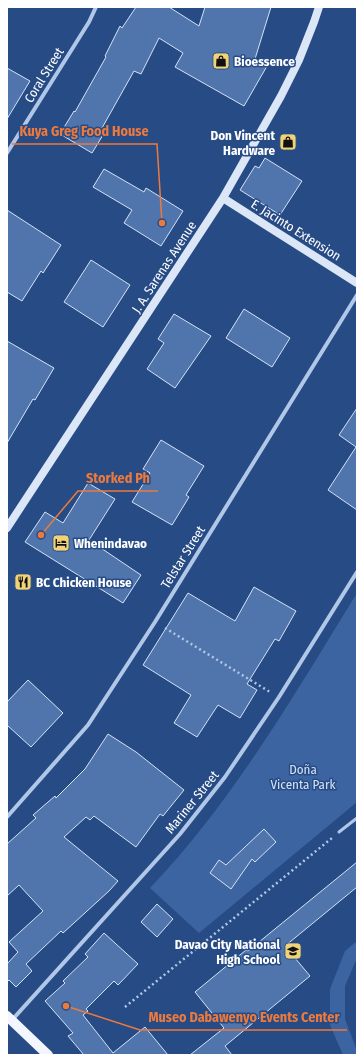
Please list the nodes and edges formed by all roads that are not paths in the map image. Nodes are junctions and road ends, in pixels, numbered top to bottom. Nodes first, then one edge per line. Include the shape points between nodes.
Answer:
1 (96, 7) edge
2 (319, 7) edge
3 (7, 153) edge
4 (223, 198) junction
5 (357, 283) edge
6 (357, 295) edge
7 (7, 528) edge
8 (357, 572) edge
9 (7, 817) edge
10 (357, 818) edge
11 (339, 832) road end
12 (9, 1018) edge
13 (48, 1055) edge

1 - 3 street, Coral Street
2 - 4 main road, J. A. Sarenas Avenue via 281,96
4 - 5 main road, E. Jacinto Extension
4 - 7 main road, J. A. Sarenas Avenue
6 - 9 street, Telstar Street via 88,725
8 - 12 street, Mariner Street via 226,777 180,834
10 - 11 lane
12 - 13 main road

